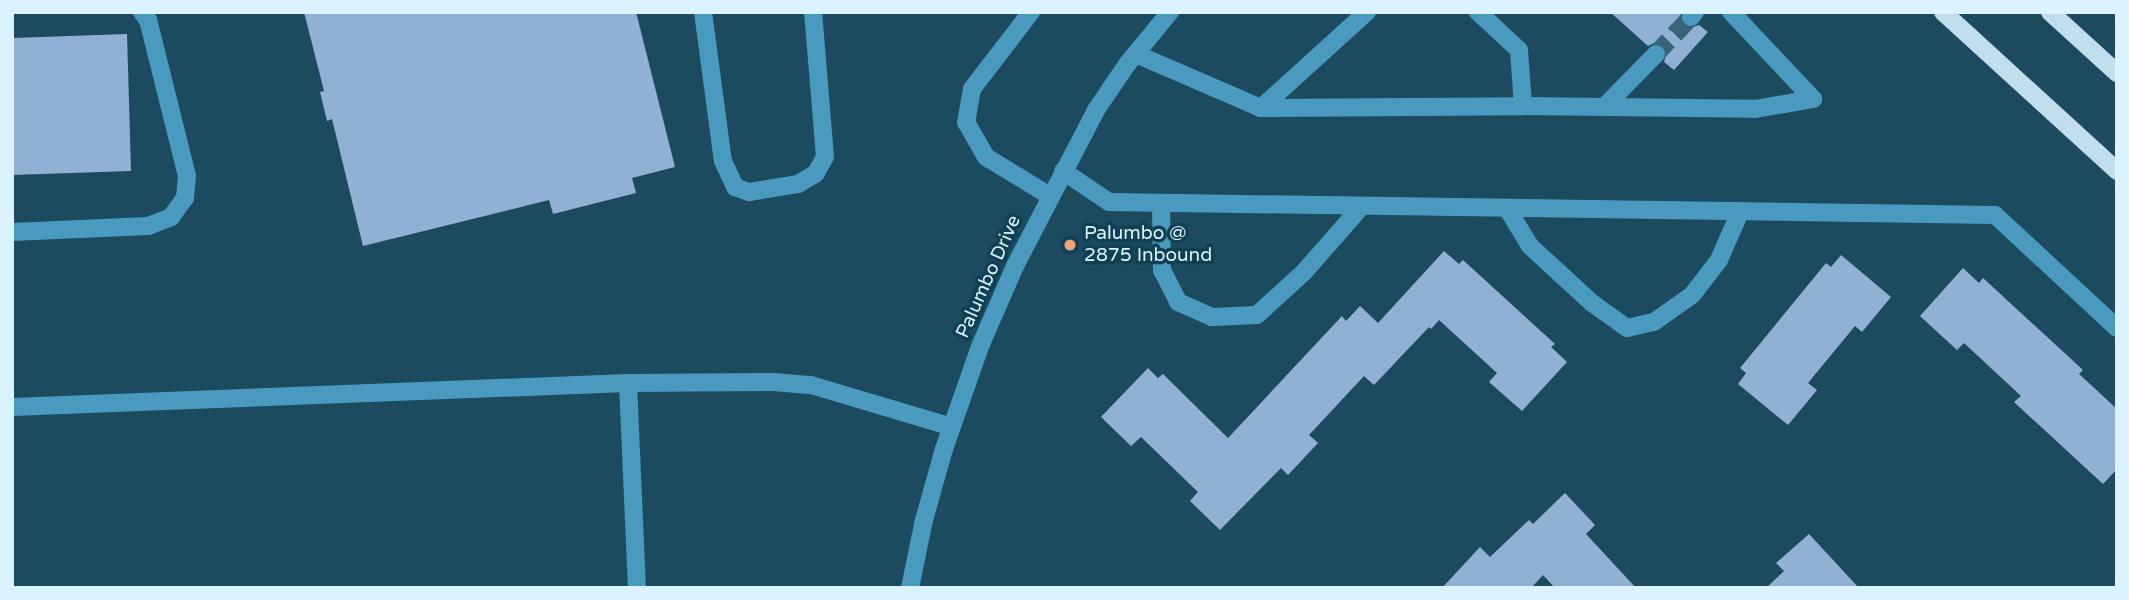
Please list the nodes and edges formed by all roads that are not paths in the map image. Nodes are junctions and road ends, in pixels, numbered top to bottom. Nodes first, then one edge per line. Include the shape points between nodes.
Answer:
1 (142, 12) edge
2 (702, 12) edge
3 (813, 12) edge
4 (1031, 12) edge
5 (1170, 12) edge
6 (1367, 12) edge
7 (1478, 12) edge
8 (1731, 12) edge
9 (1943, 12) edge
10 (2050, 12) edge
11 (1136, 54) junction
12 (1656, 54) tunnel mouth
13 (2117, 73) edge
14 (1523, 106) junction
15 (1604, 107) junction
16 (1261, 108) junction
17 (1063, 171) junction
18 (2117, 171) edge
19 (1050, 196) junction
20 (1161, 203) junction
21 (1362, 206) junction
22 (1507, 208) junction
23 (1740, 212) junction
24 (12, 232) edge
25 (2117, 328) edge
26 (628, 383) junction
27 (12, 407) edge
28 (952, 427) junction
29 (638, 588) edge
30 (910, 588) edge

1 - 24 street via 148,20 187,176 185,198 171,217 148,226
2 - 3 street via 723,161 734,187 749,192 798,184 816,173 825,157
4 - 19 street via 972,89 966,122 986,157
5 - 11 street, Palumbo Drive
6 - 16 street
7 - 14 street via 1520,50
8 - 15 street via 1814,99 1755,109
9 - 18 main road
10 - 13 main road
11 - 16 street
11 - 17 street, Palumbo Drive via 1096,110
12 - 15 street
14 - 15 street
14 - 16 street
17 - 19 street, Palumbo Drive
17 - 20 street via 1109,202
19 - 28 street, Palumbo Drive via 981,344
20 - 21 street
20 - 21 street via 1162,270 1178,302 1212,317 1257,315 1304,272
21 - 22 street
22 - 23 street
22 - 23 street via 1530,246 1592,303 1627,328 1654,322 1692,295 1719,260
23 - 25 street via 1995,215
26 - 27 street
26 - 28 street via 711,380 811,385
26 - 29 street
28 - 30 street, Palumbo Drive via 924,520

